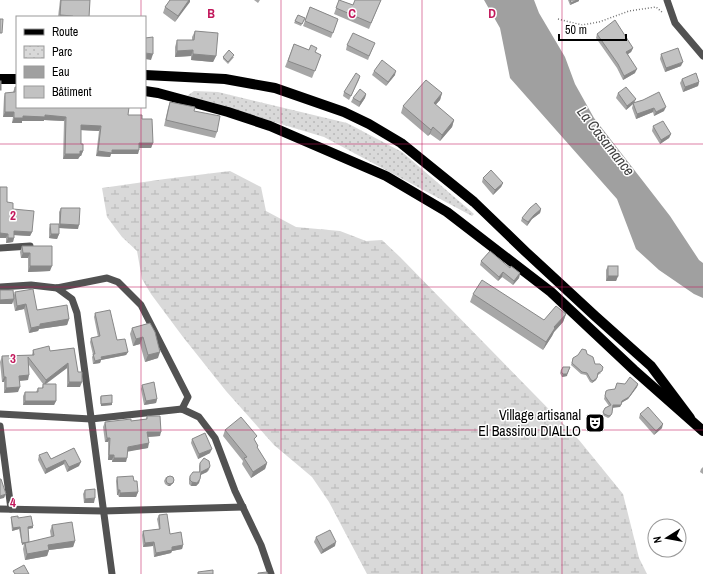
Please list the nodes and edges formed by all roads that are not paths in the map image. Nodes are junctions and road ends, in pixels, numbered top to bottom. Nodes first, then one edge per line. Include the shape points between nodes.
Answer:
1 (667, 0) edge
2 (703, 56) edge
3 (146, 75) edge
4 (0, 79) edge
5 (16, 79) edge
6 (146, 91) edge
7 (38, 246) edge
8 (0, 248) edge
9 (0, 288) edge
10 (57, 288) junction
11 (182, 409) junction
12 (0, 414) edge
13 (690, 418) junction
14 (90, 419) junction
15 (0, 426) edge
16 (703, 431) edge
17 (243, 507) junction
18 (0, 509) edge
19 (11, 509) junction
20 (103, 511) junction
21 (112, 574) edge
22 (271, 574) edge

1 - 2 street via 675,23
3 - 13 main road via 225,78 275,88 344,112 400,143 474,202 651,366
4 - 5 main road
6 - 13 main road via 228,112 270,126 386,176 440,208 551,292 634,370
7 - 8 street
9 - 10 street via 31,285
10 - 11 street via 107,278 118,282 128,291 141,305 188,397
10 - 14 street via 72,300 77,313
11 - 14 street
11 - 17 street via 199,417 215,438
12 - 14 street
13 - 16 main road
14 - 20 street
15 - 19 street
17 - 20 street
17 - 22 street
18 - 19 street
19 - 20 street
20 - 21 street

